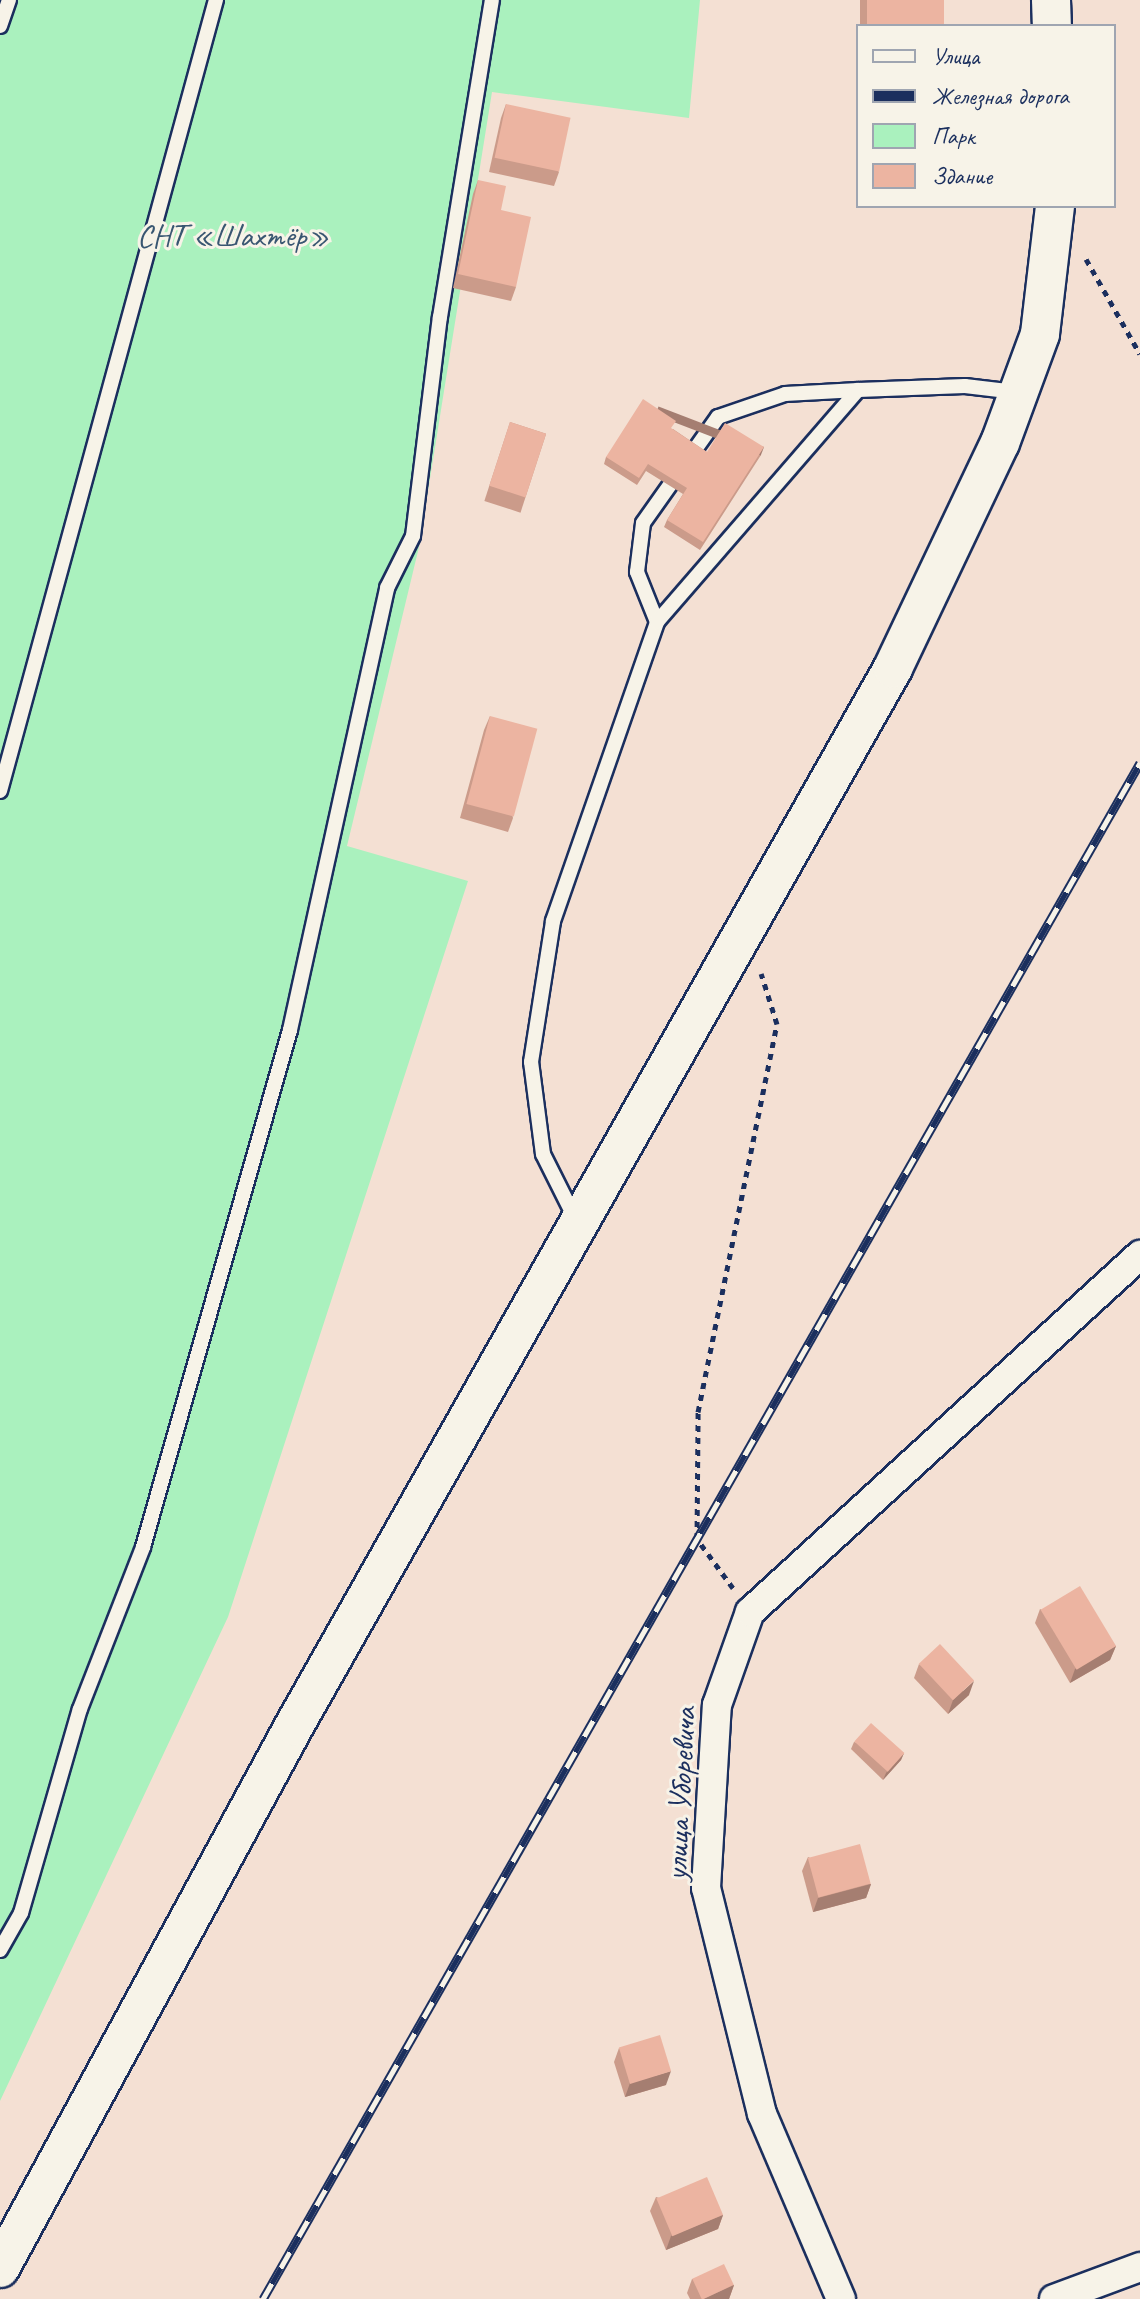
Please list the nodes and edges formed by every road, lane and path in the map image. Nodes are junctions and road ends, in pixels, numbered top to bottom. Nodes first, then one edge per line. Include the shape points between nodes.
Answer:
1 (9, 0) edge
2 (216, 0) edge
3 (492, 0) edge
4 (1051, 0) edge
5 (1052, 24) edge
6 (0, 26) edge
7 (1055, 208) edge
8 (1079, 246) dead end
9 (1140, 354) edge
10 (858, 390) junction
11 (1018, 392) junction
12 (657, 622) junction
13 (0, 791) edge
14 (747, 927) junction
15 (579, 1224) junction
16 (1140, 1255) edge
17 (750, 1612) junction
18 (0, 1950) edge
19 (1140, 2267) edge
20 (0, 2268) edge
21 (841, 2299) edge
22 (1054, 2299) edge

1 - 6 lane
2 - 13 lane
3 - 18 lane via 440,317 413,536 387,588 290,1030 143,1547 80,1709 21,1913
4 - 5 main road
7 - 11 main road via 1040,334
8 - 9 path
10 - 11 lane via 965,386
10 - 12 lane
10 - 12 lane via 785,394 718,417 643,523 637,572
11 - 14 main road via 893,668
12 - 15 lane via 553,921 531,1062 543,1154
14 - 15 main road
14 - 17 path via 777,1024 698,1412 697,1539
15 - 20 main road via 294,1726
16 - 17 street, улица Уборевича
17 - 21 street, улица Уборевича via 717,1705 706,1888 762,2114
19 - 22 street

